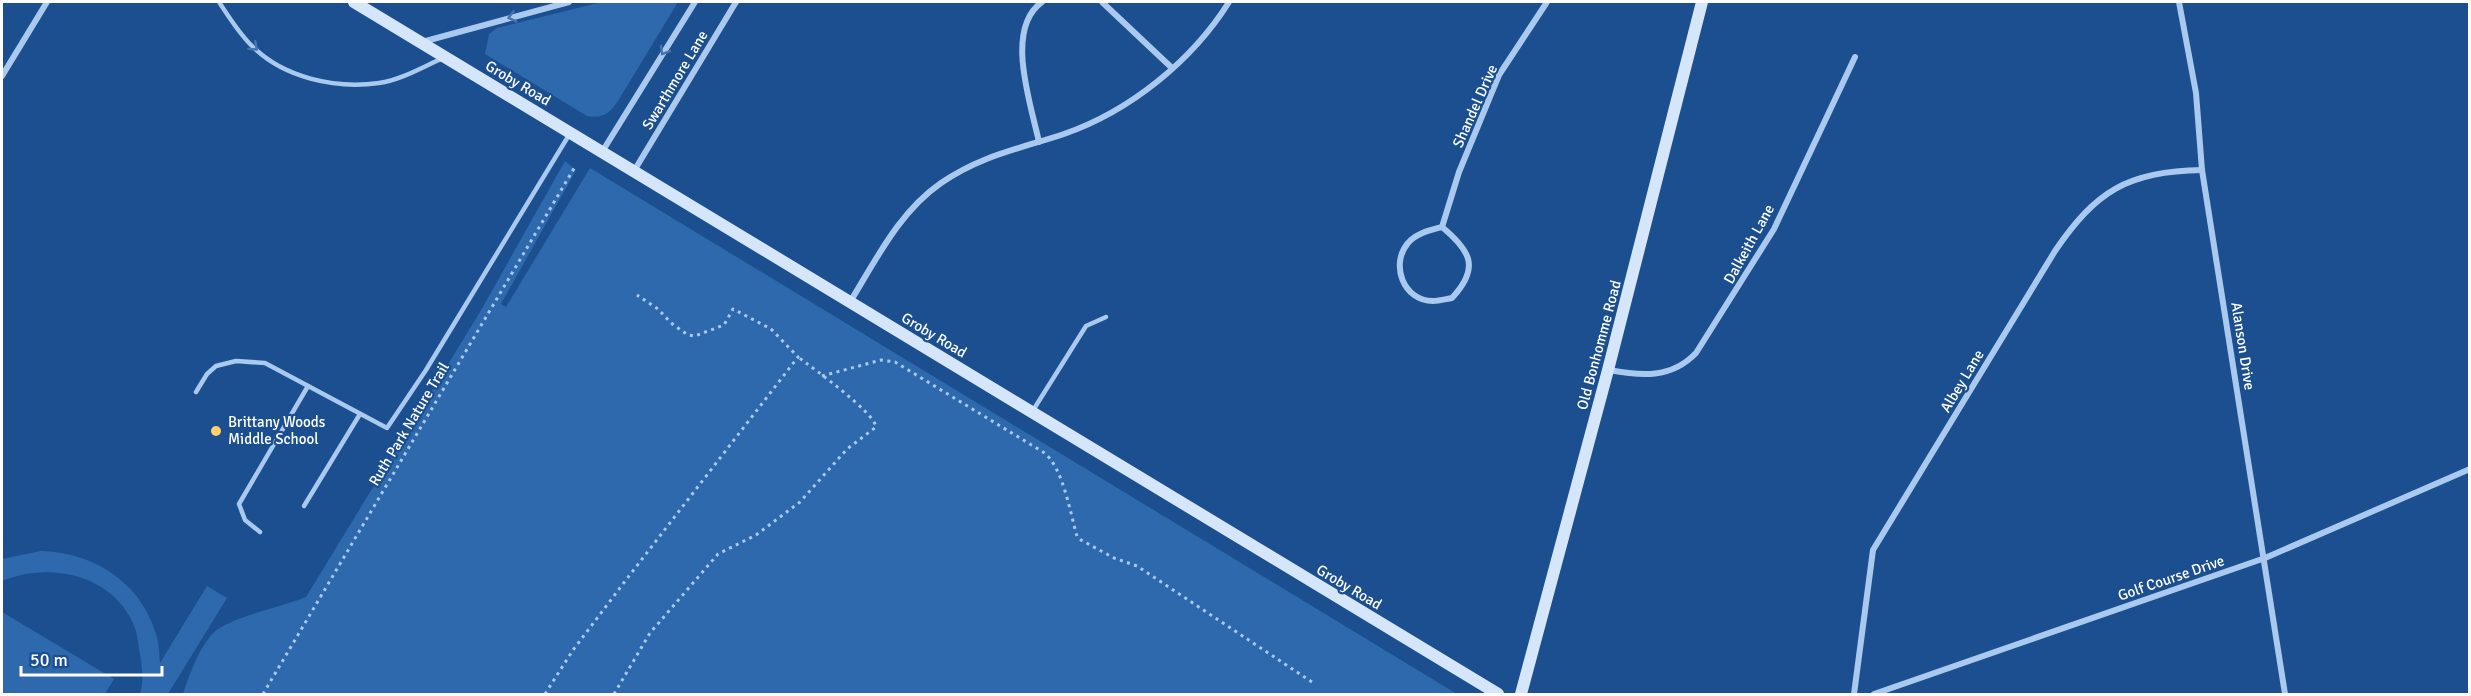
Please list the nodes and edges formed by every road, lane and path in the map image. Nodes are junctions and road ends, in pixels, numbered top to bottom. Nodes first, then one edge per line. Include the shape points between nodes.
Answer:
1 (47, 2) edge
2 (219, 2) edge
3 (354, 2) edge
4 (569, 2) edge
5 (694, 2) edge
6 (736, 2) edge
7 (1042, 2) edge
8 (1102, 2) edge
9 (1229, 2) edge
10 (1547, 2) edge
11 (1702, 2) edge
12 (2179, 2) edge
13 (422, 42) junction
14 (446, 57) junction
15 (1855, 57) dead end
16 (1172, 68) junction
17 (2, 76) edge
18 (570, 132) junction
19 (1039, 142) junction
20 (602, 152) junction
21 (576, 165) dead end
22 (2202, 170) junction
23 (634, 171) junction
24 (1442, 228) junction
25 (637, 295) dead end
26 (850, 302) junction
27 (1106, 317) dead end
28 (798, 357) junction
29 (1608, 370) junction
30 (822, 376) junction
31 (308, 386) junction
32 (196, 392) dead end
33 (1032, 412) junction
34 (360, 414) junction
35 (2469, 469) edge
36 (304, 506) dead end
37 (260, 532) dead end
38 (2265, 558) junction
39 (1312, 682) dead end
40 (262, 694) edge
41 (545, 694) edge
42 (614, 694) edge
43 (1498, 694) edge
44 (1521, 694) edge
45 (1854, 694) edge
46 (1874, 694) edge
47 (2285, 694) edge

1 - 17 street
2 -> 14 lane via 254,48 278,66 320,81 380,83
3 - 13 street, Groby Road
4 -> 13 street
5 -> 20 street, Swarthmore Lane
6 - 23 street, Swarthmore Lane
7 - 19 street via 1030,13 1022,34 1024,70
8 - 16 street
9 - 16 street
10 - 24 street, Shandel Drive via 1499,75 1459,172
11 - 29 street, Old Bonhomme Road
12 - 22 street, Alanson Drive via 2196,93
13 - 14 street, Groby Road
14 - 18 street, Groby Road
15 - 29 street, Dalkeith Lane via 1774,229 1696,353 1677,368 1658,375
16 - 19 street via 1104,117
18 - 20 street, Groby Road
18 - 34 lane via 387,429
19 - 26 street via 1004,151 940,184 894,230
20 - 23 street, Groby Road
21 - 40 path, Ruth Park Nature Trail
22 - 38 street, Alanson Drive
22 - 45 street, Albey Lane via 2175,170 2125,182 2084,212 2055,251 1873,550
23 - 26 street, Groby Road
24 - 24 street via 1464,248 1470,265 1467,279 1452,298 1432,301 1421,298 1404,284 1399,262 1409,242 1420,234
25 - 28 path via 682,332 695,336 724,326 734,309 771,329
26 - 33 street, Groby Road
27 - 33 lane via 1086,326
28 - 30 path
28 - 41 path via 573,650
29 - 44 street, Old Bonhomme Road
30 - 39 path via 880,360 895,362 1043,452 1050,457 1077,536 1085,544 1137,566
30 - 42 path via 873,419 876,427 847,449 800,502 756,535 717,554 651,633
31 - 32 lane via 265,363 236,362 216,366
31 - 34 lane
31 - 37 lane via 238,504 245,520
33 - 43 street, Groby Road
34 - 36 lane
35 - 38 street, Golf Course Drive
38 - 46 street, Golf Course Drive
38 - 47 street, Alanson Drive

